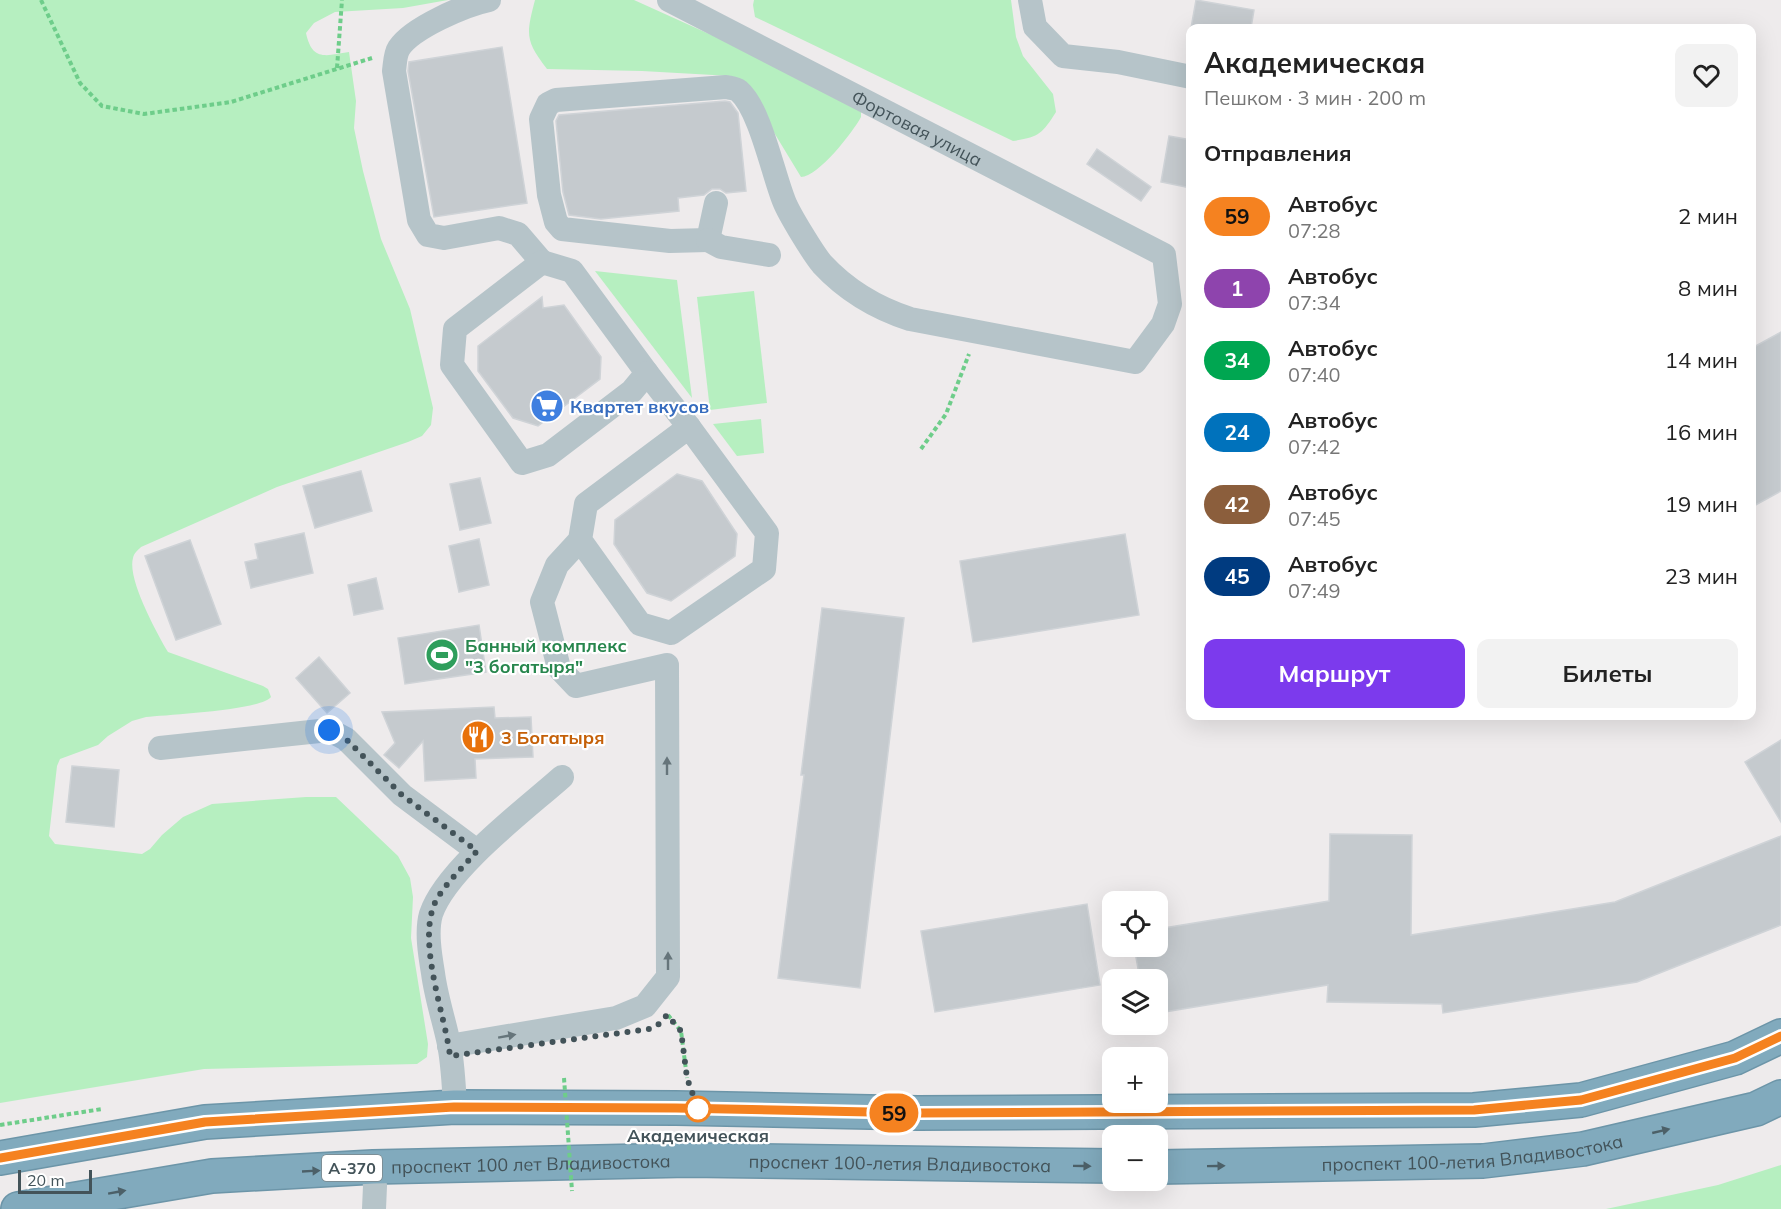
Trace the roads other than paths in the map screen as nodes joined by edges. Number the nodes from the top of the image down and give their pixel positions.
1 (489, 0) edge
2 (669, 0) edge
3 (1030, 0) edge
4 (1186, 75) edge
5 (716, 203) dead end
6 (708, 240) junction
7 (769, 255) dead end
8 (542, 262) junction
9 (647, 373) junction
10 (689, 427) junction
11 (580, 540) junction
12 (160, 748) dead end
13 (562, 777) dead end
14 (477, 851) junction
15 (1781, 1036) edge
16 (449, 1046) junction
17 (1781, 1097) edge
18 (454, 1107) junction
19 (0, 1158) edge
20 (688, 1160) joint
21 (1102, 1166) edge
22 (373, 1167) junction
23 (1168, 1167) edge
24 (18, 1209) edge
25 (374, 1209) edge

1 - 8 street
2 - 6 street, Фортовая улица
3 - 4 street
5 - 6 street
6 - 7 street
8 - 9 street
8 - 9 street
9 - 10 street
10 - 11 street
10 - 11 street
16 -> 11 street
12 - 14 street
13 - 14 street
14 - 16 street
15 - 18 highway
16 - 18 street
23 -> 17 highway, проспект 100-летия Владивостока
18 - 19 highway
20 -> 21 highway, проспект 100-летия Владивостока
20 - 22 highway, проспект 100 лет Владивостока / А-370
24 -> 22 highway, проспект 100 лет Владивостока / А-370
22 - 25 street

